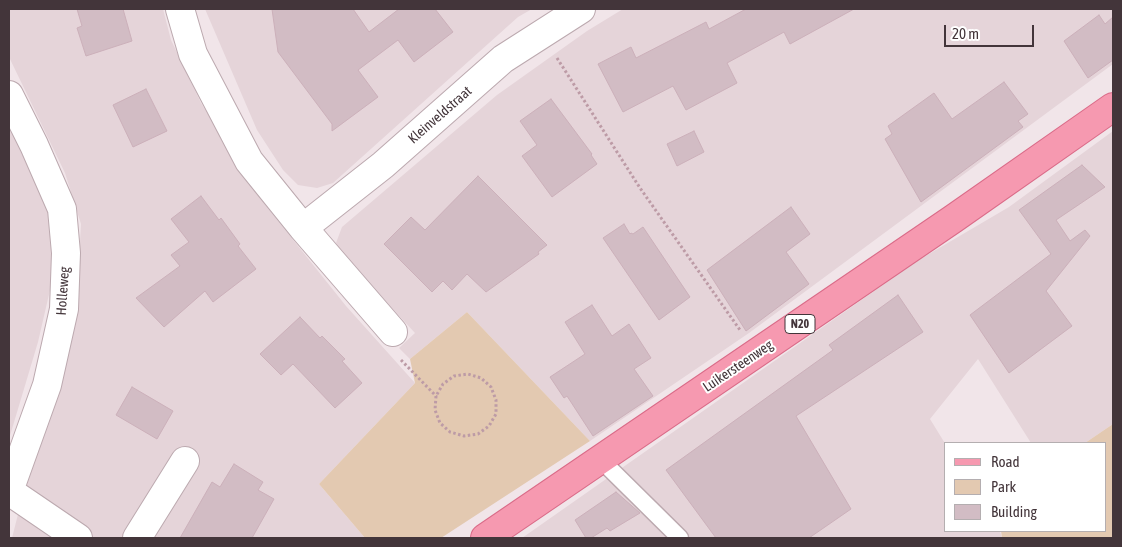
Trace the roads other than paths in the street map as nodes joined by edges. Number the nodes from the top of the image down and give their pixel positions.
1 (180, 9) edge
2 (581, 9) edge
3 (9, 95) edge
4 (1113, 107) edge
5 (303, 228) junction
6 (393, 332) road end
7 (600, 459) junction
8 (185, 461) dead end
9 (9, 491) edge
10 (78, 538) edge
11 (137, 538) edge
12 (485, 538) edge
13 (680, 538) edge

1 - 5 street
2 - 5 street, Kleinveldstraat
3 - 9 street, Holleweg
4 - 7 main road, Luikersteenweg / N20
5 - 6 street
7 - 12 main road, Luikersteenweg / N20
7 - 13 lane
8 - 11 street
9 - 10 street

